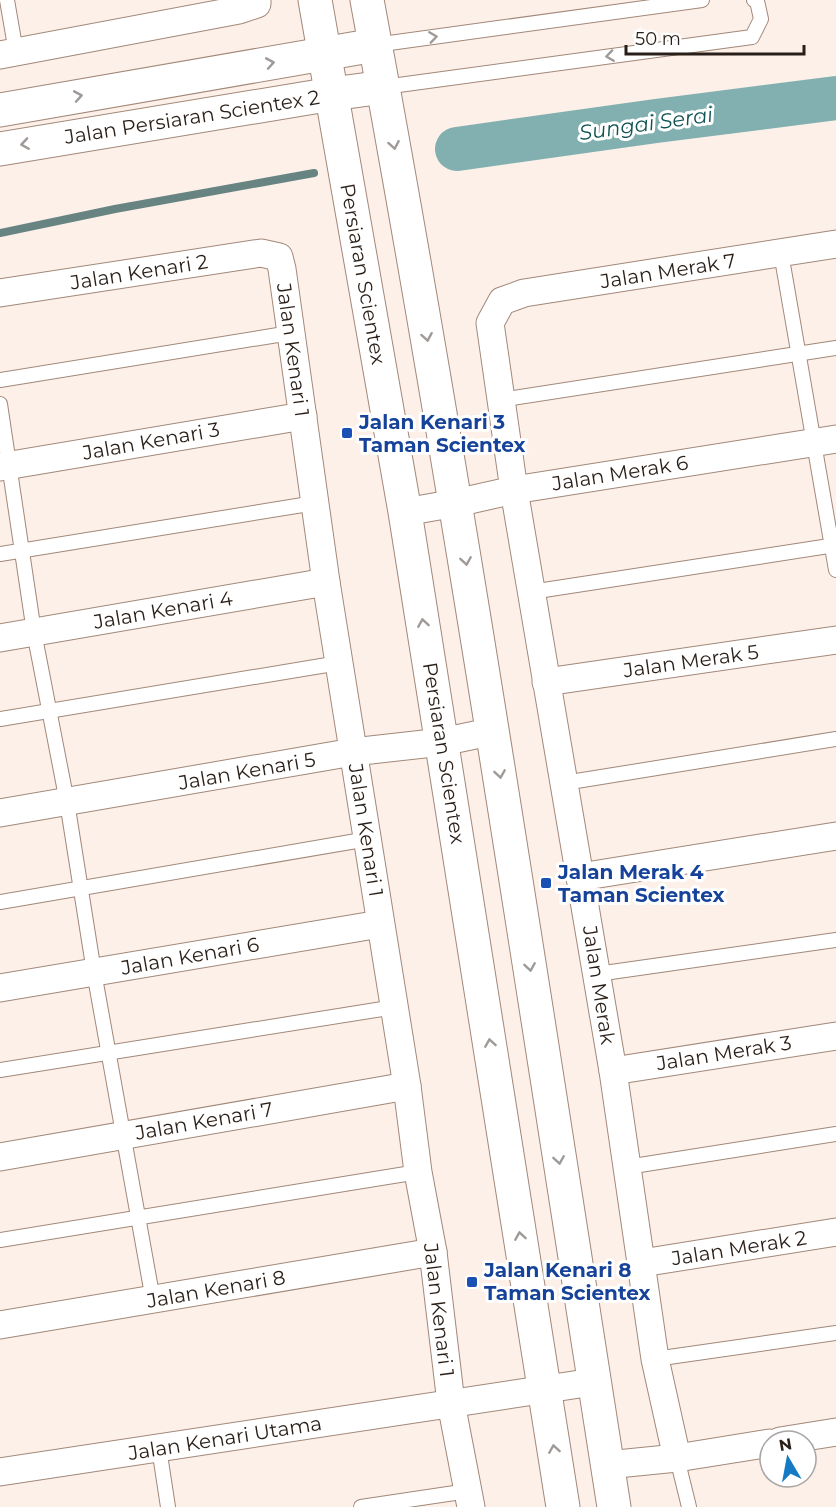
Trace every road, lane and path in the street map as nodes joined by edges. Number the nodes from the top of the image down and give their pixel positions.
1 (7, 0) edge
2 (257, 0) edge
3 (315, 0) edge
4 (367, 0) edge
5 (702, 0) edge
6 (754, 0) edge
7 (375, 45) junction
8 (8, 53) edge
9 (324, 53) junction
10 (384, 87) junction
11 (332, 94) junction
12 (0, 110) edge
13 (0, 149) edge
14 (836, 244) edge
15 (781, 253) junction
16 (279, 257) joint
17 (0, 293) edge
18 (502, 301) joint
19 (290, 333) junction
20 (836, 348) edge
21 (799, 354) junction
22 (0, 380) edge
23 (500, 400) junction
24 (0, 404) edge
25 (303, 416) junction
26 (825, 440) edge
27 (5, 466) edge
28 (514, 490) junction
29 (315, 503) junction
30 (456, 503) junction
31 (405, 512) junction
32 (834, 545) edge
33 (22, 550) junction
34 (0, 554) edge
35 (836, 570) edge
36 (326, 582) junction
37 (531, 592) junction
38 (34, 632) junction
39 (0, 638) edge
40 (836, 640) edge
41 (339, 663) junction
42 (546, 682) junction
43 (50, 711) junction
44 (0, 719) edge
45 (494, 731) junction
46 (836, 739) edge
47 (442, 742) junction
48 (353, 752) junction
49 (564, 783) junction
50 (67, 802) junction
51 (0, 813) edge
52 (836, 836) edge
53 (368, 839) junction
54 (580, 877) junction
55 (80, 888) junction
56 (0, 902) edge
57 (380, 924) junction
58 (836, 940) edge
59 (94, 972) junction
60 (597, 974) junction
61 (0, 988) edge
62 (395, 1007) junction
63 (836, 1036) edge
64 (109, 1053) junction
65 (0, 1070) edge
66 (613, 1071) junction
67 (407, 1086) junction
68 (836, 1134) edge
69 (124, 1135) junction
70 (0, 1156) edge
71 (627, 1167) junction
72 (418, 1172) junction
73 (139, 1217) junction
74 (836, 1233) edge
75 (0, 1240) edge
76 (433, 1252) junction
77 (642, 1263) junction
78 (153, 1300) junction
79 (0, 1325) edge
80 (836, 1333) edge
81 (655, 1359) junction
82 (593, 1382) junction
83 (544, 1389) junction
84 (451, 1403) junction
85 (836, 1432) edge
86 (818, 1435) edge
87 (758, 1445) edge
88 (159, 1448) junction
89 (677, 1458) junction
90 (607, 1465) junction
91 (0, 1472) edge
92 (469, 1499) edge
93 (168, 1507) edge
94 (361, 1507) edge
95 (563, 1507) edge
96 (614, 1507) edge
97 (689, 1507) edge

1 - 8 lane
2 - 8 street
3 - 9 street, Persiaran Scientex
4 - 7 street
7 -> 5 lane
6 -> 10 lane
7 - 9 street, Jalan Persiaran Scientex 2
7 - 10 street
9 - 11 street, Persiaran Scientex
12 -> 9 street, Jalan Persiaran Scientex 2
10 - 11 street, Jalan Persiaran Scientex 2
10 -> 30 street
11 -> 13 street, Jalan Persiaran Scientex 2
11 - 31 street, Persiaran Scientex
14 - 15 street, Jalan Merak 7
15 - 18 street, Jalan Merak 7
15 - 21 lane
16 - 17 street, Jalan Kenari 2
16 - 19 street, Jalan Kenari 1
18 - 23 street, Jalan Merak
19 - 22 lane
19 - 25 street, Jalan Kenari 1
20 - 21 lane
21 - 23 lane
21 - 26 lane
23 - 28 street, Jalan Merak
24 - 27 lane
25 - 27 street, Jalan Kenari 3
25 - 29 street, Jalan Kenari 1
26 - 28 street, Jalan Merak 6
26 - 32 lane
27 - 33 lane
28 - 30 street, Jalan Merak 6
28 - 37 street, Jalan Merak
29 - 33 lane
29 - 36 street, Jalan Kenari 1
30 - 31 street, Jalan Merak 6
30 -> 45 street
47 -> 31 street, Persiaran Scientex
32 - 35 lane
32 - 37 lane
33 - 34 lane
33 - 38 lane
36 - 38 street, Jalan Kenari 4
36 - 41 street, Jalan Kenari 1
37 - 42 street, Jalan Merak
38 - 39 street, Jalan Kenari 4
38 - 43 lane
40 - 42 street, Jalan Merak 5
41 - 43 lane
41 - 48 street, Jalan Kenari 1
42 - 49 street, Jalan Merak
43 - 44 lane
43 - 50 lane
45 - 47 street, Jalan Kenari 5
45 -> 82 street
46 - 49 lane
47 - 48 street, Jalan Kenari 5
83 -> 47 street, Persiaran Scientex
48 - 50 street, Jalan Kenari 5
48 - 53 street, Jalan Kenari 1
49 - 54 street, Jalan Merak
50 - 51 street, Jalan Kenari 5
50 - 55 lane
52 - 54 street
53 - 55 lane
53 - 57 street, Jalan Kenari 1
54 - 60 street, Jalan Merak
55 - 56 lane
55 - 59 lane
57 - 59 street, Jalan Kenari 6
57 - 62 street, Jalan Kenari 1
58 - 60 lane
59 - 61 street, Jalan Kenari 6
59 - 64 lane
60 - 66 street, Jalan Merak
62 - 64 lane
62 - 67 street, Jalan Kenari 1
63 - 66 street, Jalan Merak 3
64 - 65 lane
64 - 69 lane
66 - 71 street, Jalan Merak
67 - 69 street, Jalan Kenari 7
67 - 72 street, Jalan Kenari 1
68 - 71 lane
69 - 70 street, Jalan Kenari 7
69 - 73 lane
71 - 77 street, Jalan Merak
72 - 73 lane
72 - 76 street, Jalan Kenari 1
73 - 75 lane
73 - 78 lane
74 - 77 street, Jalan Merak 2
76 - 78 street, Jalan Kenari 8
76 - 84 street, Jalan Kenari 1
77 - 81 street, Jalan Merak
78 - 79 street, Jalan Kenari 8
80 - 81 lane
81 - 89 street, Jalan Merak
82 - 83 street, Jalan Kenari Utama
82 - 90 street
83 - 84 street, Jalan Kenari Utama
95 -> 83 street, Persiaran Scientex
84 - 88 street, Jalan Kenari Utama
84 - 92 street, Jalan Kenari 1
85 - 86 street
87 - 89 street
88 - 91 street, Jalan Kenari Utama
88 - 93 lane
89 - 90 street
89 - 97 lane
90 - 96 street
92 - 94 lane

